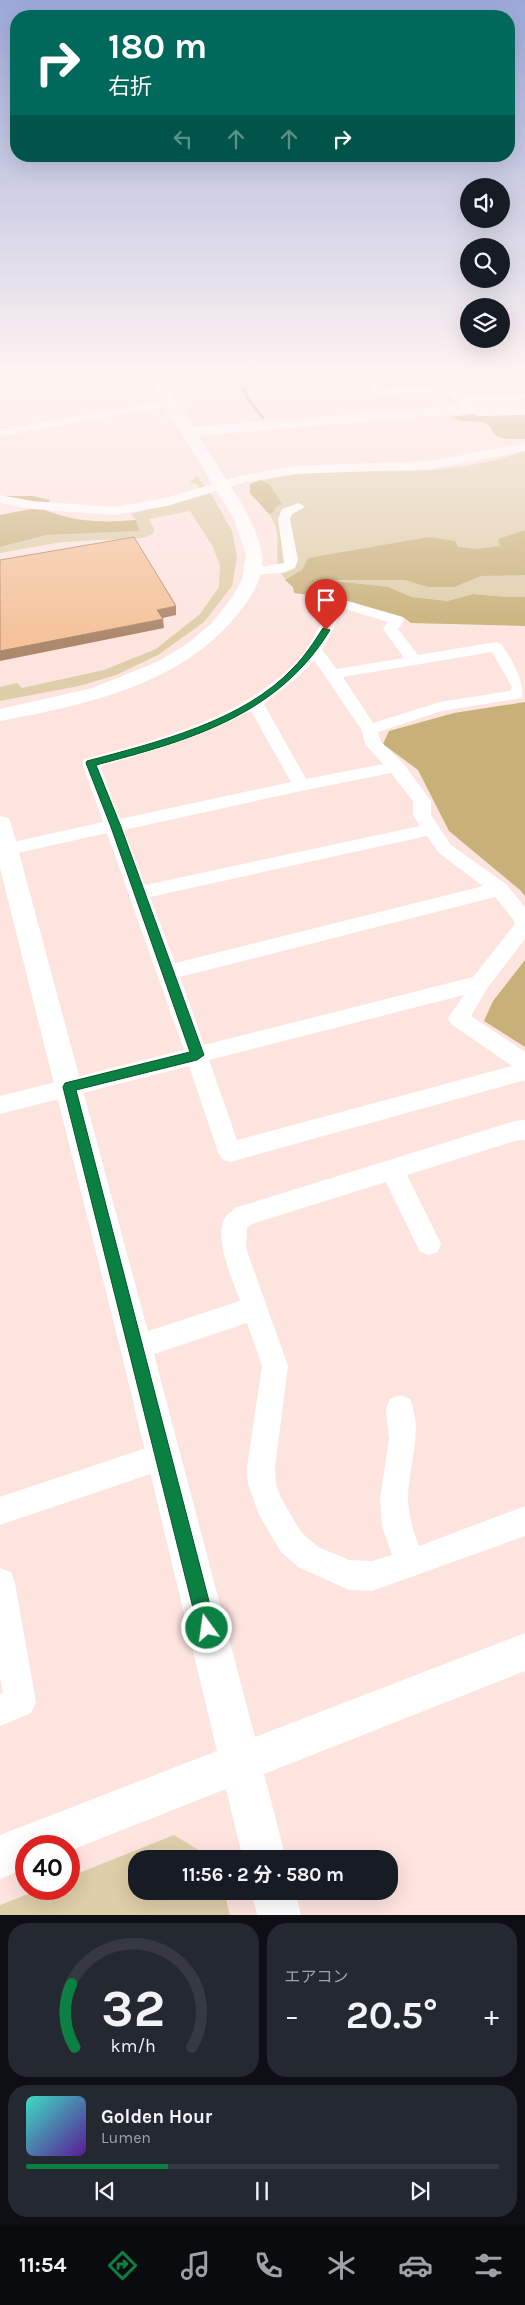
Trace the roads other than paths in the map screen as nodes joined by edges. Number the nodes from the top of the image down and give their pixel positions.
1 (207, 461) edge
2 (450, 461) edge
3 (0, 499) edge
4 (299, 507) dead end
5 (253, 572) junction
6 (314, 650) junction
7 (414, 660) junction
8 (333, 674) junction
9 (255, 703) junction
10 (0, 715) edge
11 (369, 729) junction
12 (397, 767) junction
13 (301, 785) junction
14 (116, 827) junction
15 (432, 829) junction
16 (2, 841) edge
17 (498, 889) junction
18 (139, 893) junction
19 (168, 972) junction
20 (480, 983) junction
21 (197, 1055) junction
22 (525, 1064) edge
23 (525, 1071) edge
24 (69, 1087) junction
25 (0, 1105) edge
26 (525, 1130) edge
27 (392, 1170) junction
28 (429, 1244) dead end
29 (254, 1309) junction
30 (136, 1346) junction
31 (400, 1409) dead end
32 (164, 1456) junction
33 (0, 1511) edge
34 (525, 1521) edge
35 (410, 1564) junction
36 (0, 1583) edge
37 (525, 1652) edge
38 (0, 1710) edge
39 (241, 1763) junction
40 (55, 1835) edge
41 (263, 1850) edge
42 (15, 1851) edge
43 (0, 1857) edge
44 (276, 1900) edge
45 (280, 1915) edge

1 - 5 street
2 - 3 street
4 - 5 street
5 - 10 street
6 - 7 street
6 - 8 street
6 - 9 street
7 - 8 street
7 - 11 street
8 - 11 street
9 - 13 street
9 - 14 street
11 - 12 street
12 - 13 street
12 - 15 street
13 - 14 street
14 - 16 street
14 - 18 street
15 - 17 street
15 - 18 street
16 - 24 street
17 - 19 street
17 - 20 street
18 - 19 street
19 - 21 street
20 - 21 street
20 - 22 street
21 - 23 street
21 - 24 street
24 - 25 street
24 - 30 street
26 - 27 street
27 - 28 street
27 - 29 street
29 - 30 street
29 - 35 street
30 - 32 street
31 - 35 street
32 - 33 street
32 - 39 street
34 - 35 street
36 - 38 street
37 - 39 street
39 - 40 street
39 - 41 street
42 - 43 street
44 - 45 street

